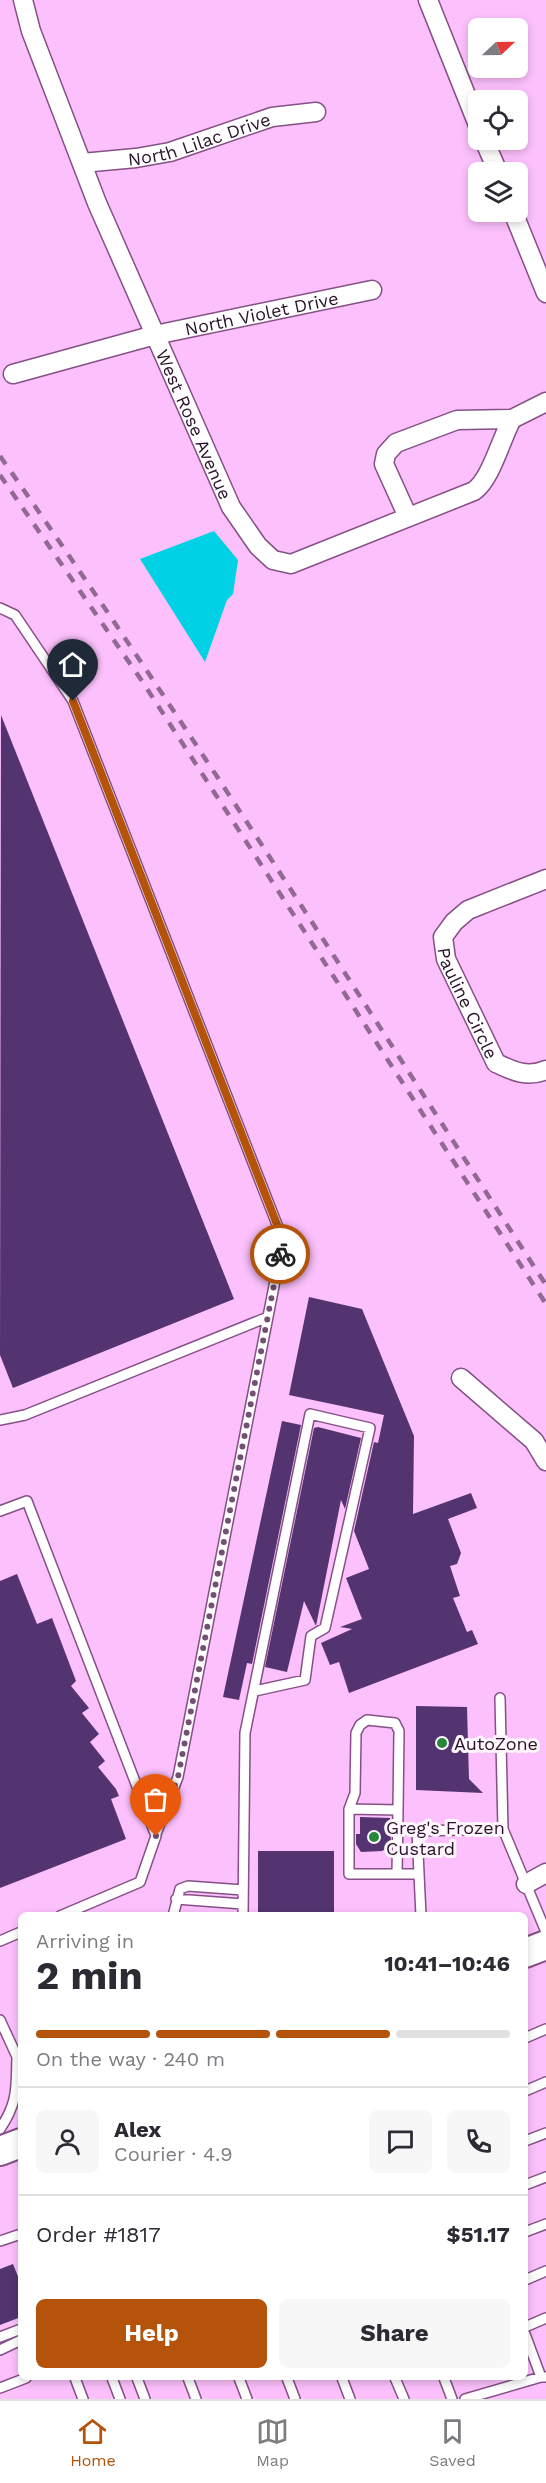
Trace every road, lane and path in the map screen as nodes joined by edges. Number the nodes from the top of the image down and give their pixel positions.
1 (23, 0) edge
2 (428, 0) edge
3 (468, 100) edge
4 (316, 112) dead end
5 (82, 163) junction
6 (517, 222) edge
7 (372, 290) dead end
8 (546, 293) edge
9 (155, 335) junction
10 (13, 374) dead end
11 (546, 402) edge
12 (512, 419) junction
13 (408, 517) junction
14 (0, 608) edge
15 (546, 879) edge
16 (546, 1071) edge
17 (268, 1317) junction
18 (461, 1378) dead end
19 (0, 1420) edge
20 (546, 1461) edge
21 (0, 1511) edge
22 (255, 1691) junction
23 (500, 1698) dead end
24 (349, 1809) junction
25 (398, 1810) junction
26 (503, 1829) junction
27 (156, 1834) junction
28 (546, 1873) edge
29 (397, 1874) junction
30 (419, 1874) junction
31 (526, 1884) junction
32 (243, 1890) junction
33 (176, 1899) junction
34 (243, 1904) junction
35 (69, 1912) edge
36 (174, 1912) edge
37 (243, 1912) edge
38 (422, 1912) edge
39 (546, 1932) edge
40 (18, 1933) edge
41 (0, 1941) edge
42 (546, 1945) edge
43 (528, 1952) edge
44 (0, 2020) edge
45 (546, 2029) edge
46 (528, 2037) edge
47 (18, 2058) edge
48 (18, 2071) edge
49 (546, 2082) edge
50 (528, 2090) edge
51 (0, 2129) edge
52 (546, 2133) edge
53 (528, 2140) edge
54 (10, 2151) edge
55 (0, 2159) edge
56 (546, 2177) edge
57 (528, 2184) edge
58 (546, 2224) edge
59 (528, 2231) edge
60 (18, 2235) edge
61 (0, 2241) edge
62 (546, 2271) edge
63 (528, 2279) edge
64 (546, 2318) edge
65 (528, 2326) edge
66 (18, 2331) edge
67 (0, 2337) edge
68 (528, 2339) edge
69 (18, 2341) edge
70 (0, 2350) edge
71 (542, 2365) edge
72 (544, 2377) edge
73 (528, 2379) edge
74 (21, 2380) edge
75 (76, 2380) edge
76 (113, 2380) edge
77 (138, 2380) edge
78 (189, 2380) edge
79 (240, 2380) edge
80 (288, 2380) edge
81 (343, 2380) edge
82 (396, 2380) edge
83 (445, 2380) edge
84 (520, 2380) edge
85 (504, 2382) edge
86 (0, 2388) edge
87 (83, 2399) edge
88 (120, 2399) edge
89 (145, 2399) edge
90 (196, 2399) edge
91 (247, 2399) edge
92 (295, 2399) edge
93 (350, 2399) edge
94 (404, 2399) edge
95 (452, 2399) edge
96 (465, 2399) edge

1 - 5 street, West Rose Avenue
2 - 3 street
4 - 5 street, North Lilac Drive
5 - 9 street, West Rose Avenue
6 - 8 street
7 - 9 street, North Violet Drive
9 - 10 street, North Violet Drive
9 - 13 street, West Rose Avenue
11 - 12 street
12 - 13 street, West Rose Avenue
12 - 13 street
14 - 17 lane
15 - 16 street, Pauline Circle
17 - 19 lane
17 - 27 lane
18 - 20 street
21 - 27 lane
22 - 22 lane
22 - 32 lane
23 - 26 lane
24 - 25 lane
24 - 25 lane
24 - 29 lane
25 - 29 lane
26 - 30 lane
26 - 31 lane
27 - 35 lane
28 - 31 street
29 - 30 lane
30 - 38 lane
31 - 39 lane
32 - 33 lane
32 - 34 lane
33 - 34 lane
33 - 36 lane
34 - 37 lane
40 - 41 lane
42 - 43 main road
44 - 47 lane
45 - 46 lane
48 - 51 lane
49 - 50 lane
52 - 53 lane
54 - 55 lane
56 - 57 lane
58 - 59 lane
60 - 61 lane
62 - 63 lane
64 - 65 lane
66 - 67 lane
68 - 71 lane
69 - 70 lane
71 - 72 lane
72 - 73 lane
74 - 86 lane
75 - 87 lane
76 - 88 lane
77 - 89 lane
78 - 90 lane
79 - 91 lane
80 - 92 lane
81 - 93 lane
82 - 94 lane
83 - 95 lane
84 - 85 lane
85 - 96 lane

